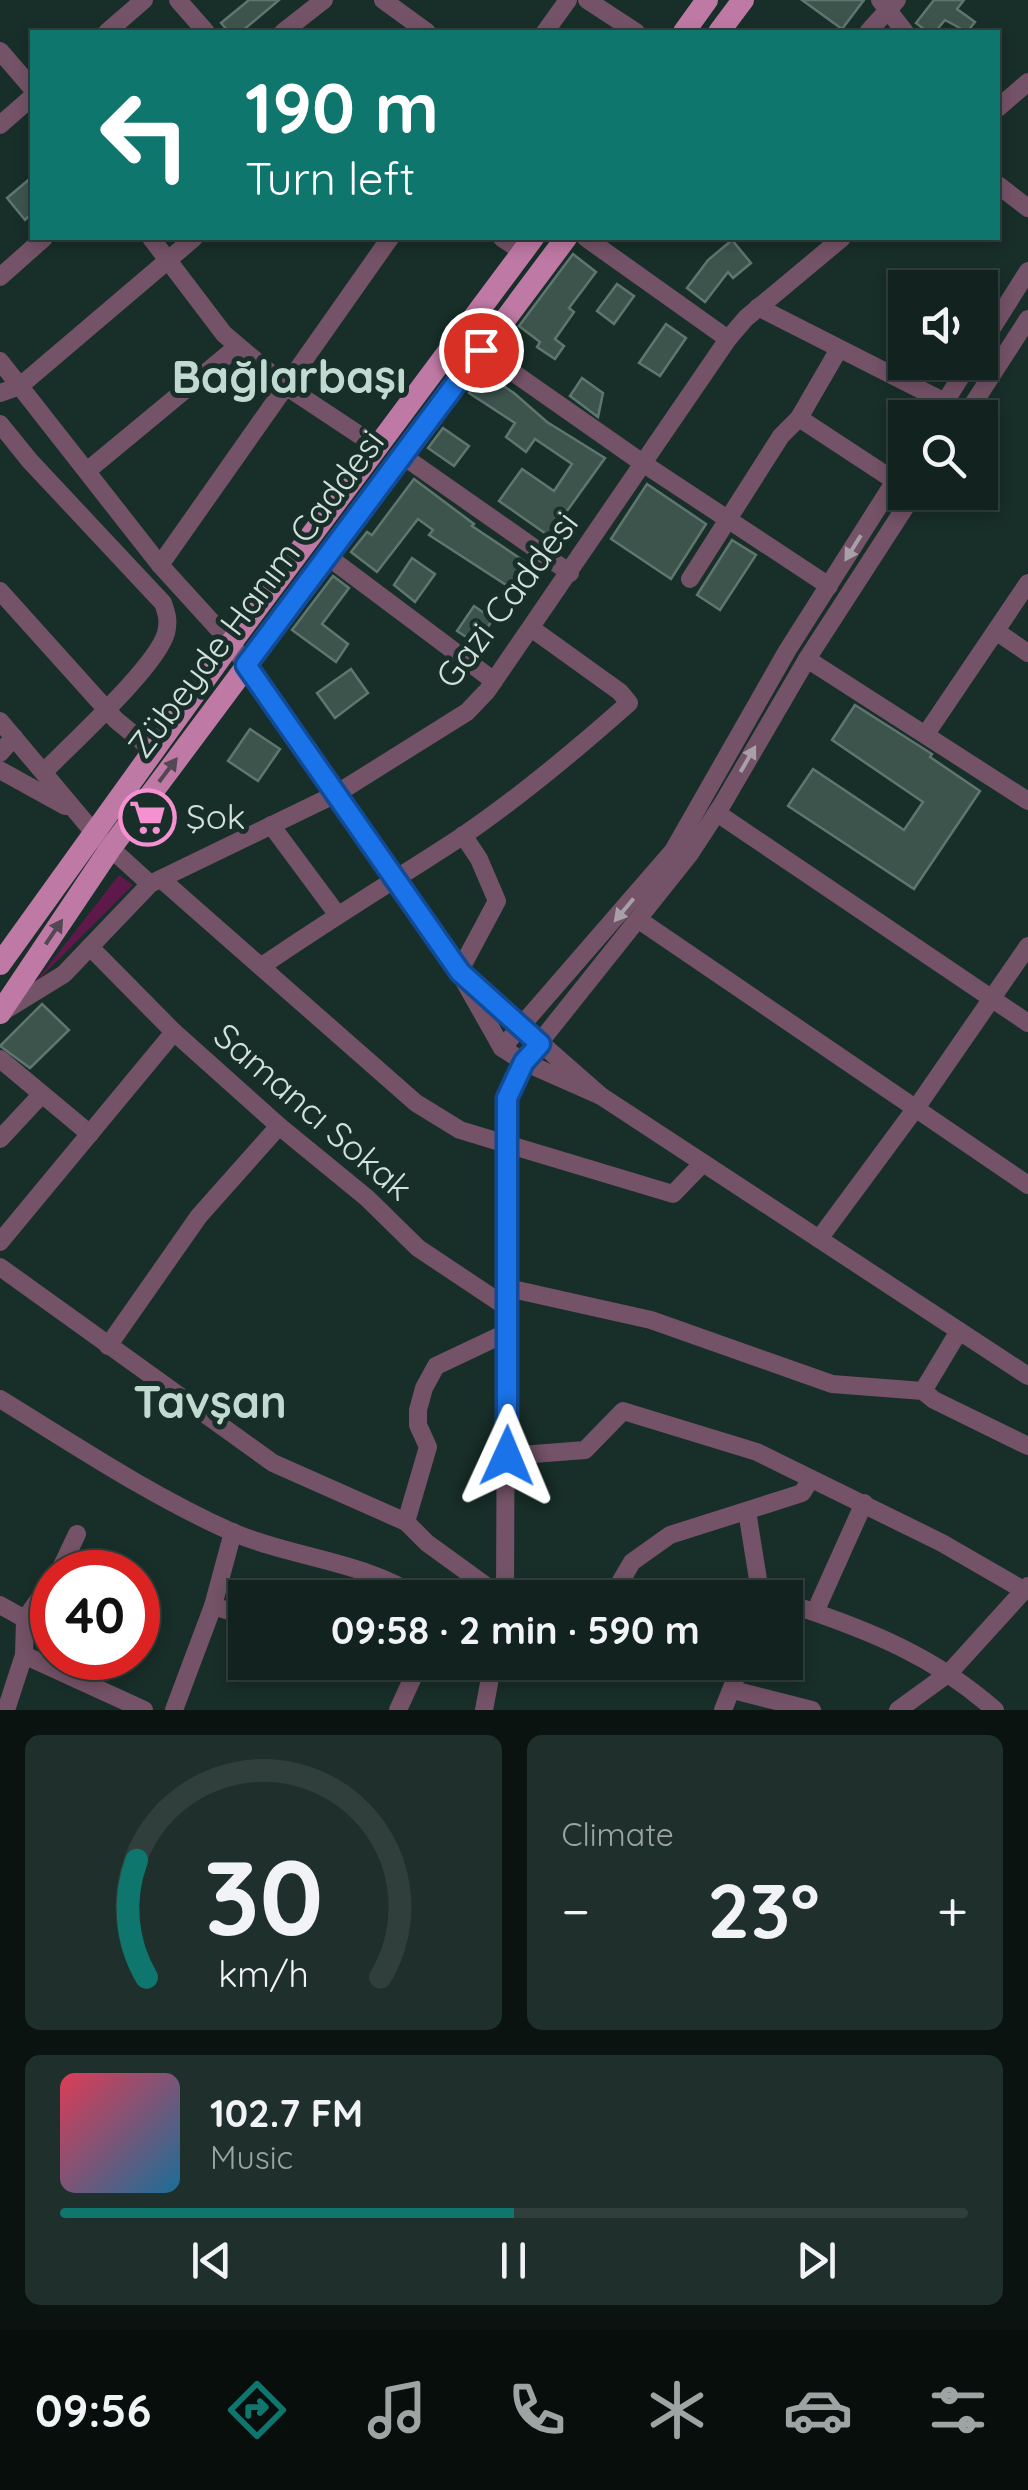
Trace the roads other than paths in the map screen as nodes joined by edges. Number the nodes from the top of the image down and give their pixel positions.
1 (144, 0) edge
2 (178, 0) edge
3 (324, 0) edge
4 (383, 0) edge
5 (568, 0) edge
6 (587, 0) edge
7 (708, 0) edge
8 (744, 0) edge
9 (889, 3) edge
10 (109, 30) edge
11 (204, 30) edge
12 (286, 30) edge
13 (424, 30) edge
14 (546, 30) edge
15 (633, 30) edge
16 (686, 30) edge
17 (721, 30) edge
18 (869, 30) edge
19 (904, 30) edge
20 (0, 52) edge
21 (1028, 82) edge
22 (30, 86) edge
23 (30, 99) edge
24 (1000, 105) edge
25 (0, 126) edge
26 (1000, 187) edge
27 (1028, 208) edge
28 (42, 240) edge
29 (152, 240) edge
30 (192, 240) edge
31 (389, 240) edge
32 (564, 240) edge
33 (589, 240) edge
34 (840, 240) edge
35 (528, 245) edge
36 (168, 260) junction
37 (1028, 271) edge
38 (0, 276) edge
39 (758, 308) junction
40 (998, 318) edge
41 (1028, 319) edge
42 (728, 338) junction
43 (238, 346) junction
44 (839, 348) junction
45 (481, 350) junction
46 (0, 362) edge
47 (20, 386) junction
48 (287, 388) junction
49 (0, 393) edge
50 (924, 400) edge
51 (976, 400) edge
52 (799, 418) junction
53 (0, 424) edge
54 (380, 448) junction
55 (402, 456) junction
56 (644, 464) junction
57 (888, 466) edge
58 (87, 471) junction
59 (888, 492) edge
60 (903, 510) edge
61 (730, 519) junction
62 (328, 556) junction
63 (160, 565) junction
64 (570, 573) junction
65 (690, 579) dead end
66 (1028, 583) edge
67 (828, 586) junction
68 (0, 591) edge
69 (531, 628) junction
70 (997, 632) junction
71 (231, 643) junction
72 (1028, 654) edge
73 (807, 658) junction
74 (246, 665) junction
75 (494, 682) junction
76 (106, 708) junction
77 (0, 721) edge
78 (926, 734) junction
79 (14, 737) junction
80 (155, 752) junction
81 (0, 754) edge
82 (0, 770) edge
83 (44, 772) junction
84 (336, 794) junction
85 (1028, 801) edge
86 (77, 812) junction
87 (716, 813) junction
88 (271, 825) junction
89 (463, 836) junction
90 (102, 841) junction
91 (394, 878) junction
92 (155, 882) junction
93 (337, 914) junction
94 (639, 920) junction
95 (90, 946) junction
96 (1028, 946) edge
97 (0, 964) edge
98 (262, 966) junction
99 (460, 972) junction
100 (992, 1000) junction
101 (0, 1013) edge
102 (1028, 1023) edge
103 (520, 1027) junction
104 (174, 1032) junction
105 (540, 1044) junction
106 (502, 1048) junction
107 (0, 1059) edge
108 (524, 1062) junction
109 (42, 1094) junction
110 (601, 1096) junction
111 (915, 1109) junction
112 (279, 1126) junction
113 (90, 1134) junction
114 (0, 1140) edge
115 (507, 1146) junction
116 (703, 1163) junction
117 (1028, 1185) edge
118 (818, 1238) junction
119 (0, 1242) edge
120 (0, 1268) edge
121 (508, 1288) junction
122 (508, 1308) junction
123 (960, 1331) junction
124 (508, 1332) junction
125 (108, 1346) junction
126 (1028, 1376) edge
127 (923, 1391) junction
128 (0, 1399) edge
129 (1028, 1446) edge
130 (507, 1456) junction
131 (812, 1480) junction
132 (864, 1503) junction
133 (747, 1512) junction
134 (406, 1522) junction
135 (233, 1532) junction
136 (77, 1534) dead end
137 (69, 1550) edge
138 (388, 1580) edge
139 (480, 1580) edge
140 (500, 1580) edge
141 (622, 1580) edge
142 (759, 1580) edge
143 (1026, 1589) edge
144 (0, 1604) edge
145 (213, 1606) junction
146 (803, 1610) edge
147 (30, 1611) edge
148 (228, 1611) edge
149 (815, 1612) junction
150 (25, 1618) junction
151 (24, 1655) junction
152 (949, 1674) junction
153 (412, 1680) edge
154 (490, 1680) edge
155 (736, 1680) edge
156 (733, 1690) junction
157 (6, 1710) edge
158 (144, 1710) edge
159 (174, 1710) edge
160 (398, 1710) edge
161 (484, 1710) edge
162 (723, 1710) edge
163 (812, 1710) edge
164 (898, 1710) edge
165 (996, 1710) edge

1 - 10 street
2 - 11 street
3 - 12 street
4 - 13 street
5 - 14 street
6 - 15 street
7 - 16 main road
8 - 17 main road
9 - 18 street
9 - 19 street
20 - 22 street
21 - 24 street
23 - 25 street
26 - 27 street
28 - 38 street
29 - 36 street
30 - 36 street
31 - 48 street
32 - 45 main road, Zübeyde Hanım Caddesi
33 - 42 street
34 - 39 street, Gazi Caddesi
35 - 54 main road
36 - 43 street
36 - 47 street
37 - 40 street
39 - 42 street, Gazi Caddesi
39 - 44 street
41 - 51 street
42 - 56 street, Gazi Caddesi
43 - 48 street
43 - 58 street
44 - 50 street
44 - 52 street
45 - 55 main road, Zübeyde Hanım Caddesi
45 - 56 street
46 - 47 street
47 - 49 street
47 - 58 street
48 - 54 street
48 - 63 street
52 - 57 street
52 - 61 street
53 - 76 street
54 - 71 main road
55 - 62 main road, Zübeyde Hanım Caddesi
55 - 64 street
56 - 61 street
56 - 64 street, Gazi Caddesi
58 - 63 street
59 -> 67 street
60 - 73 street
61 - 65 street
61 - 67 street
62 - 74 main road, Zübeyde Hanım Caddesi
62 - 75 street
63 - 71 street
64 - 69 street, Gazi Caddesi
66 - 70 street
67 -> 103 street
68 - 76 street
69 - 75 street, Gazi Caddesi
69 - 89 street
70 - 72 street
70 - 78 street
71 - 74 street
71 - 80 main road
73 - 78 street
87 -> 73 street
74 - 84 street
90 -> 74 main road, Zübeyde Hanım Caddesi
75 - 84 street, Gazi Caddesi
76 - 80 street
76 - 83 street
77 - 79 street
78 - 85 street
79 - 81 street
79 - 83 street
80 - 90 main road
82 - 86 street
83 - 86 street
84 - 88 street, Gazi Caddesi
84 - 91 street
86 - 90 street
87 - 94 street
87 - 100 street
88 - 92 street, Gazi Caddesi
88 - 93 street
89 - 91 street
89 - 99 street
90 - 92 street
90 - 97 main road
101 -> 90 main road
91 - 93 street
91 - 99 street
92 - 95 street, Gazi Caddesi
92 - 98 street
93 - 98 street
94 - 105 street
94 - 111 street
95 - 101 street, Gazi Caddesi
95 - 104 street, Samancı Sokak
96 - 100 street
98 - 115 street
99 - 103 street
99 - 106 street
100 - 102 street
100 - 111 street
103 - 105 street
103 - 106 street
104 - 112 street, Samancı Sokak
104 - 113 street
105 - 108 street
105 - 110 street
106 - 108 street
107 - 109 street
108 - 110 street
108 - 115 street
109 - 113 street
109 - 114 street
110 - 116 street
111 - 117 street
111 - 118 street
112 - 122 street, Samancı Sokak
112 - 125 street
113 - 119 street
115 - 116 street
115 - 121 street
116 - 118 street
118 - 123 street
120 - 125 street
121 - 122 street
121 - 127 street
122 - 124 street
123 - 126 street
123 - 127 street
124 - 130 street
124 - 134 street
125 - 134 street
127 - 129 street
128 - 135 street
130 - 131 street
130 - 140 street
131 - 132 street
131 - 133 street
132 - 143 street
132 - 149 street
133 - 141 street
133 - 142 street
134 - 139 street
135 - 138 street
135 - 145 street
136 - 137 street
143 - 152 street
144 - 150 street
145 - 148 street
145 - 159 street
146 - 149 street
147 - 150 street
149 - 152 street
150 - 151 street
151 - 157 street
151 - 158 street
152 - 164 street
152 - 165 street
153 - 160 street
154 - 161 street
155 - 156 street
156 - 162 street
156 - 163 street

